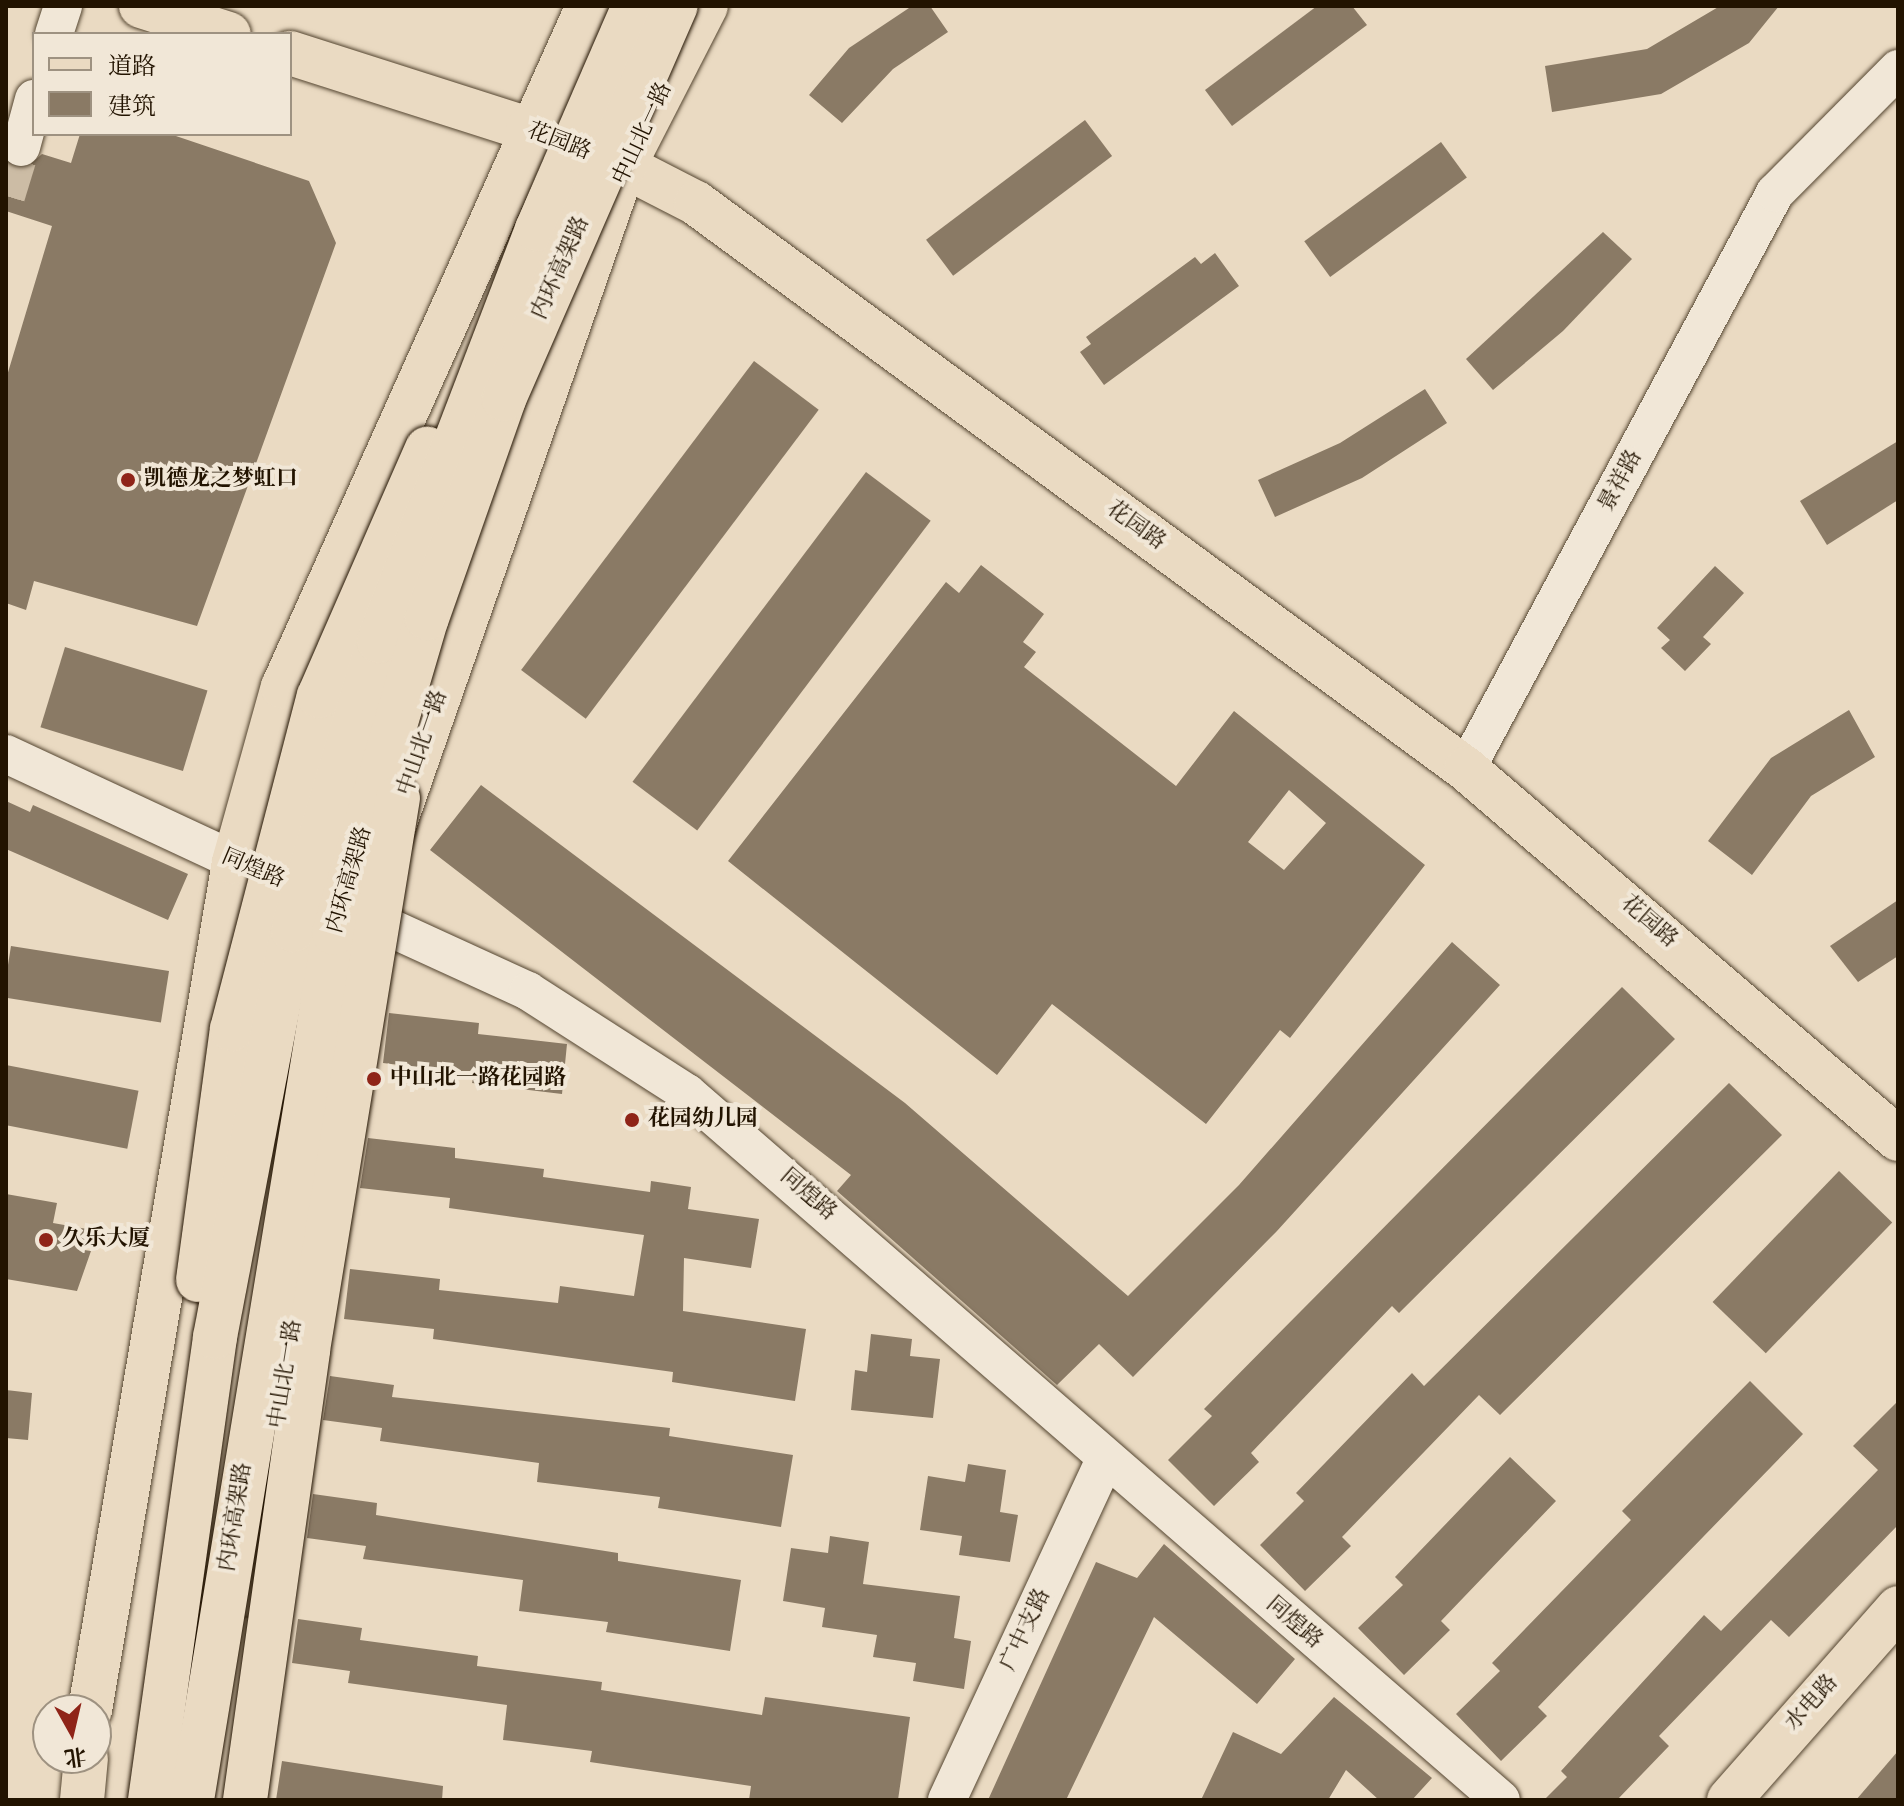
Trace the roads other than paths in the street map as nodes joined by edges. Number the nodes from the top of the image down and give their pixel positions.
1 (63, 6) edge
2 (141, 6) edge
3 (588, 6) edge
4 (634, 6) edge
5 (676, 6) edge
6 (706, 6) edge
7 (55, 32) edge
8 (223, 32) edge
9 (292, 54) edge
10 (1898, 69) edge
11 (32, 106) edge
12 (528, 129) junction
13 (21, 147) tunnel mouth
14 (624, 166) junction
15 (537, 229) junction
16 (427, 618) junction
17 (6, 754) edge
18 (1466, 769) junction
19 (234, 862) junction
20 (363, 915) junction
21 (1898, 1139) edge
22 (1105, 1460) junction
23 (1898, 1608) edge
24 (93, 1694) edge
25 (84, 1774) edge
26 (82, 1800) edge
27 (126, 1800) edge
28 (150, 1800) edge
29 (192, 1800) edge
30 (222, 1800) edge
31 (245, 1800) edge
32 (947, 1800) edge
33 (1501, 1800) edge
34 (1729, 1800) edge

1 - 7 street
2 - 8 main road
3 - 12 main road
4 - 15 main road, 内环高架路, bridge
5 - 16 main road, 内环高架路, bridge
6 - 14 main road, 中山北一路
9 - 12 main road, 花园路
10 - 18 street, 景祥路
11 - 13 street
12 - 14 main road, 花园路
12 - 19 main road
14 - 18 main road, 花园路
14 - 20 main road, 中山北一路
15 - 27 main road, bridge
15 - 28 main road, 内环高架路, bridge
16 - 29 main road, 内环高架路, bridge
16 - 31 main road, bridge
17 - 19 street, 同煌路
18 - 21 main road, 花园路
19 - 20 street, 同煌路
19 - 24 main road
20 - 22 street, 同煌路
20 - 30 main road, 中山北一路
22 - 32 street, 广中支路
22 - 33 street, 同煌路
23 - 34 main road, 水电路
25 - 26 main road

